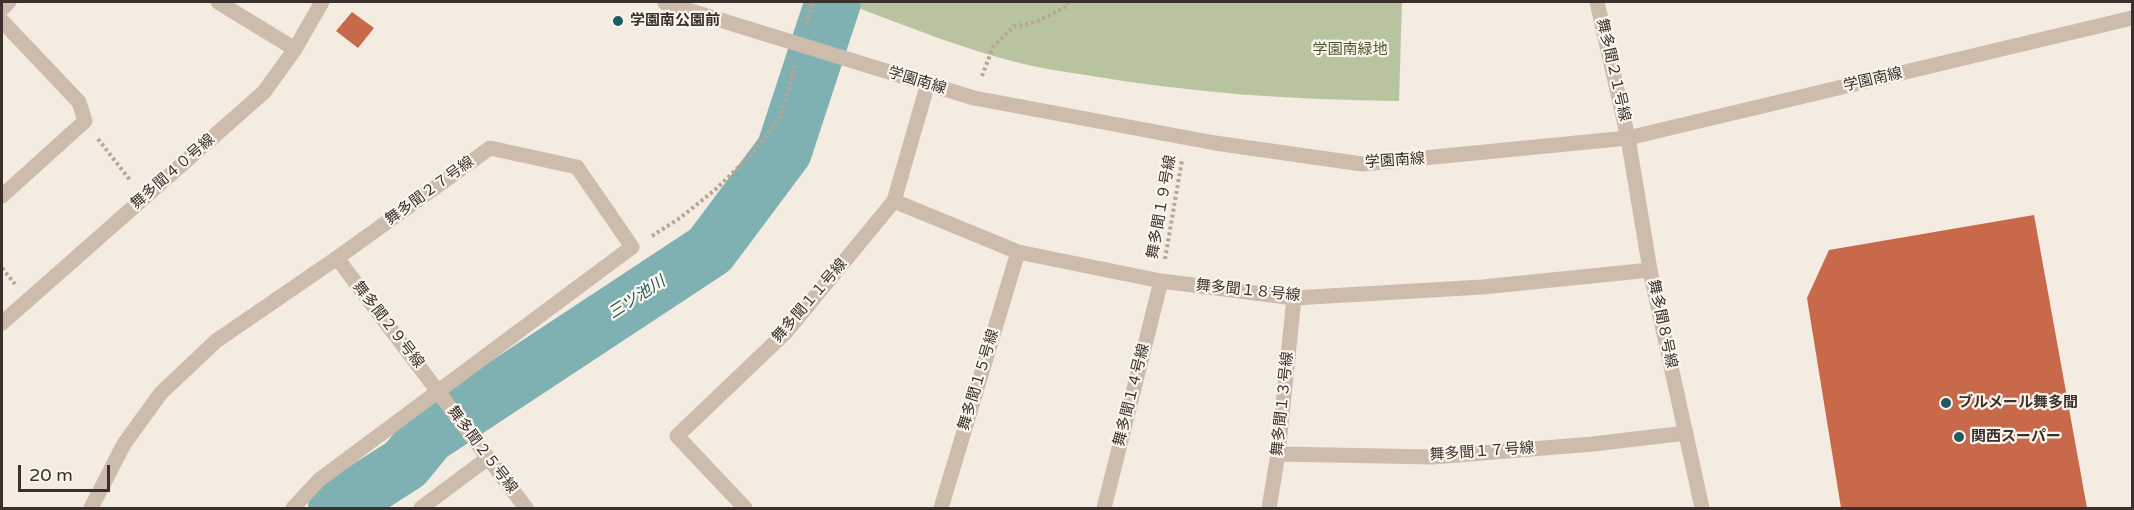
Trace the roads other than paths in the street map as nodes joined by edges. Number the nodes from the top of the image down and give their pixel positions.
1 (9, 2) edge
2 (218, 2) edge
3 (322, 2) edge
4 (664, 2) edge
5 (1597, 2) edge
6 (2, 9) edge
7 (2133, 18) edge
8 (2, 21) edge
9 (295, 50) junction
10 (928, 83) junction
11 (1628, 138) junction
12 (2, 196) edge
13 (894, 201) junction
14 (1018, 252) junction
15 (337, 258) junction
16 (1650, 270) junction
17 (1161, 281) junction
18 (1294, 298) junction
19 (2, 323) edge
20 (439, 392) junction
21 (1686, 433) junction
22 (1278, 454) junction
23 (488, 459) junction
24 (91, 508) edge
25 (293, 508) edge
26 (421, 508) edge
27 (526, 508) edge
28 (745, 508) edge
29 (941, 508) edge
30 (1104, 508) edge
31 (1269, 508) edge
32 (1702, 508) edge

1 - 6 street
2 - 9 street
3 - 9 street, 舞多聞４０号線
4 - 10 street, 学園南線, bridge
5 - 11 street, 舞多聞２１号線
7 - 11 street, 学園南線
8 - 12 street
9 - 19 street, 舞多聞４０号線
10 - 11 street, 学園南線
10 - 13 street, 舞多聞１１号線
11 - 16 street, 舞多聞８号線
13 - 14 street, 舞多聞１８号線
13 - 28 street, 舞多聞１１号線
14 - 17 street, 舞多聞１８号線
14 - 29 street, 舞多聞１５号線
15 - 20 street, 舞多聞２９号線
15 - 20 street, 舞多聞２７号線
15 - 24 street, 舞多聞２７号線
16 - 18 street, 舞多聞１８号線
16 - 21 street, 舞多聞８号線
17 - 18 street, 舞多聞１８号線
17 - 30 street, 舞多聞１４号線
18 - 22 street, 舞多聞１３号線
20 - 23 street, 舞多聞２５号線
20 - 25 street
21 - 22 street, 舞多聞１７号線
21 - 32 street, 舞多聞８号線
22 - 31 street, 舞多聞１３号線
23 - 26 street
23 - 27 street, 舞多聞２５号線

